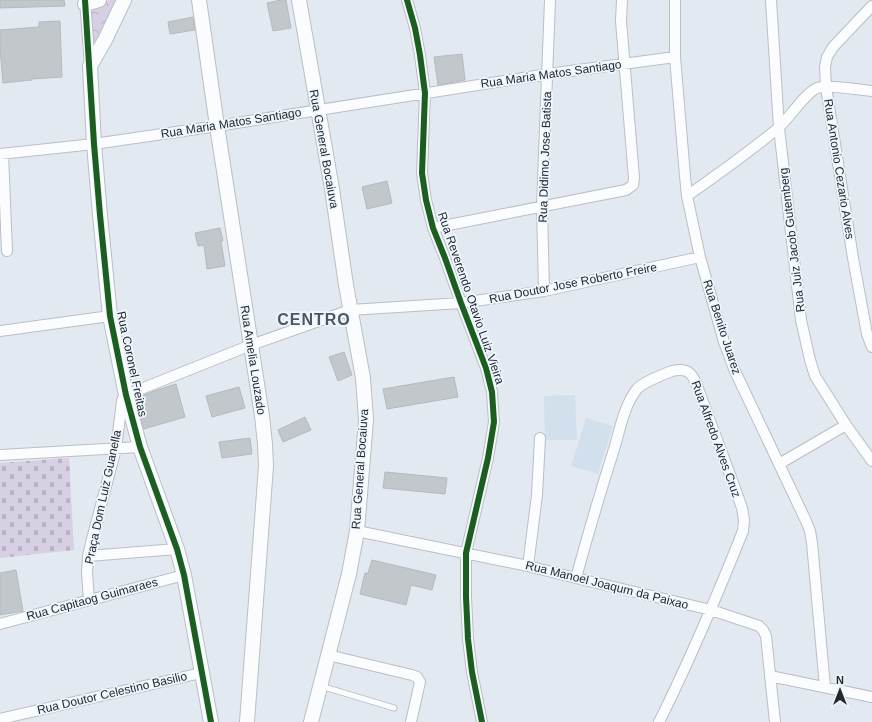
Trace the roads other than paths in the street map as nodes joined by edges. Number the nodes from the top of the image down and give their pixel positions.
1 (124, 0) edge
2 (200, 0) edge
3 (299, 0) edge
4 (407, 0) edge
5 (550, 0) edge
6 (622, 0) edge
7 (675, 0) edge
8 (771, 0) edge
9 (90, 1) edge
10 (872, 6) edge
11 (675, 57) junction
12 (624, 63) junction
13 (90, 66) junction
14 (548, 74) junction
15 (826, 87) junction
16 (872, 91) edge
17 (425, 93) junction
18 (318, 110) junction
19 (217, 126) junction
20 (779, 128) junction
21 (94, 144) junction
22 (2, 154) edge
23 (687, 196) junction
24 (542, 206) junction
25 (433, 228) junction
26 (7, 251) dead end
27 (700, 258) junction
28 (544, 291) junction
29 (461, 303) junction
30 (350, 310) junction
31 (110, 316) junction
32 (0, 332) edge
33 (251, 345) junction
34 (872, 347) edge
35 (126, 395) junction
36 (846, 425) junction
37 (540, 438) dead end
38 (140, 447) junction
39 (116, 449) junction
40 (0, 455) edge
41 (872, 461) edge
42 (779, 464) junction
43 (357, 531) junction
44 (177, 549) junction
45 (466, 553) junction
46 (88, 556) junction
47 (528, 566) junction
48 (184, 575) junction
49 (576, 578) junction
50 (89, 600) junction
51 (711, 610) junction
52 (0, 624) edge
53 (328, 655) junction
54 (202, 673) junction
55 (770, 676) junction
56 (320, 686) junction
57 (825, 687) junction
58 (872, 697) edge
59 (394, 708) dead end
60 (0, 719) edge
61 (210, 722) edge
62 (247, 722) edge
63 (311, 722) edge
64 (411, 722) edge
65 (482, 722) edge
66 (658, 722) edge
67 (775, 722) edge

1 - 13 main road
2 - 19 main road, Rua Amelia Louzado
3 - 18 main road, Rua General Bocaiuva
4 - 17 street, Rua Reverendo Otavio Luiz Vieira
5 - 14 street, Rua Didimo Jose Batista
6 - 12 street
7 - 11 street, Rua Benito Juarez
8 - 20 street, Rua Juiz Jacob Gutemberg
9 - 13 street, Rua Coronel Freitas
10 - 15 street, Rua Antonio Cezario Alves
11 - 12 street, Rua Maria Matos Santiago
11 - 23 street, Rua Benito Juarez
12 - 14 street, Rua Maria Matos Santiago
12 - 24 street
13 - 21 main road, Rua Coronel Freitas
14 - 17 street, Rua Maria Matos Santiago
14 - 24 street, Rua Didimo Jose Batista
15 - 16 street
15 - 20 street
15 - 34 street, Rua Antonio Cezario Alves
17 - 18 street, Rua Maria Matos Santiago
17 - 25 street, Rua Reverendo Otavio Luiz Vieira
18 - 19 street, Rua Maria Matos Santiago
18 - 30 main road, Rua General Bocaiuva
19 - 21 street, Rua Maria Matos Santiago
19 - 33 main road, Rua Amelia Louzado
20 - 23 street
20 - 36 street, Rua Juiz Jacob Gutemberg
21 - 22 street, Rua Maria Matos Santiago
21 - 31 main road, Rua Coronel Freitas
22 - 26 street
23 - 27 street, Rua Benito Juarez
24 - 25 street
24 - 28 street, Rua Didimo Jose Batista
25 - 29 street, Rua Reverendo Otavio Luiz Vieira
27 - 28 street, Rua Doutor Jose Roberto Freire
27 - 42 street, Rua Benito Juarez
28 - 29 street, Rua Doutor Jose Roberto Freire
29 - 30 street, Rua Doutor Jose Roberto Freire
29 - 45 street, Rua Reverendo Otavio Luiz Vieira
30 - 33 street, Rua Doutor Jose Roberto Freire
30 - 43 main road, Rua General Bocaiuva
31 - 32 street
31 - 35 main road, Rua Coronel Freitas
33 - 35 street, Rua Doutor Jose Roberto Freire
33 - 62 main road, Rua Amelia Louzado
35 - 38 main road, Rua Coronel Freitas
35 - 39 street, Praça Dom Luiz Guanella
36 - 41 street, Rua Juiz Jacob Gutemberg
36 - 42 street
37 - 47 street
38 - 39 street
38 - 44 main road, Rua Coronel Freitas
39 - 40 street
39 - 46 street, Praça Dom Luiz Guanella
42 - 57 street, Rua Benito Juarez
43 - 45 street, Rua Manoel Joaqum da Paixao
43 - 53 main road, Rua General Bocaiuva
44 - 46 street
44 - 48 main road, Rua Coronel Freitas
45 - 47 street, Rua Manoel Joaqum da Paixao
45 - 65 street, Rua Reverendo Otavio Luiz Vieira
46 - 50 street, Praça Dom Luiz Guanella
47 - 49 street, Rua Manoel Joaqum da Paixao
48 - 50 street, Rua Capitaog Guimaraes
48 - 54 main road, Rua Coronel Freitas
49 - 51 street, Rua Manoel Joaqum da Paixao
49 - 51 street, Rua Alfredo Alves Cruz
50 - 52 street, Rua Capitaog Guimaraes
51 - 55 street, Rua Manoel Joaqum da Paixao
51 - 66 street, Rua Alfredo Alves Cruz
53 - 56 main road, Rua General Bocaiuva
53 - 64 street
54 - 60 street, Rua Doutor Celestino Basilio
54 - 61 main road, Rua Coronel Freitas
55 - 57 street
55 - 67 street, Rua Manoel Joaqum da Paixao
56 - 59 lane
56 - 63 main road, Rua General Bocaiuva
57 - 58 street

